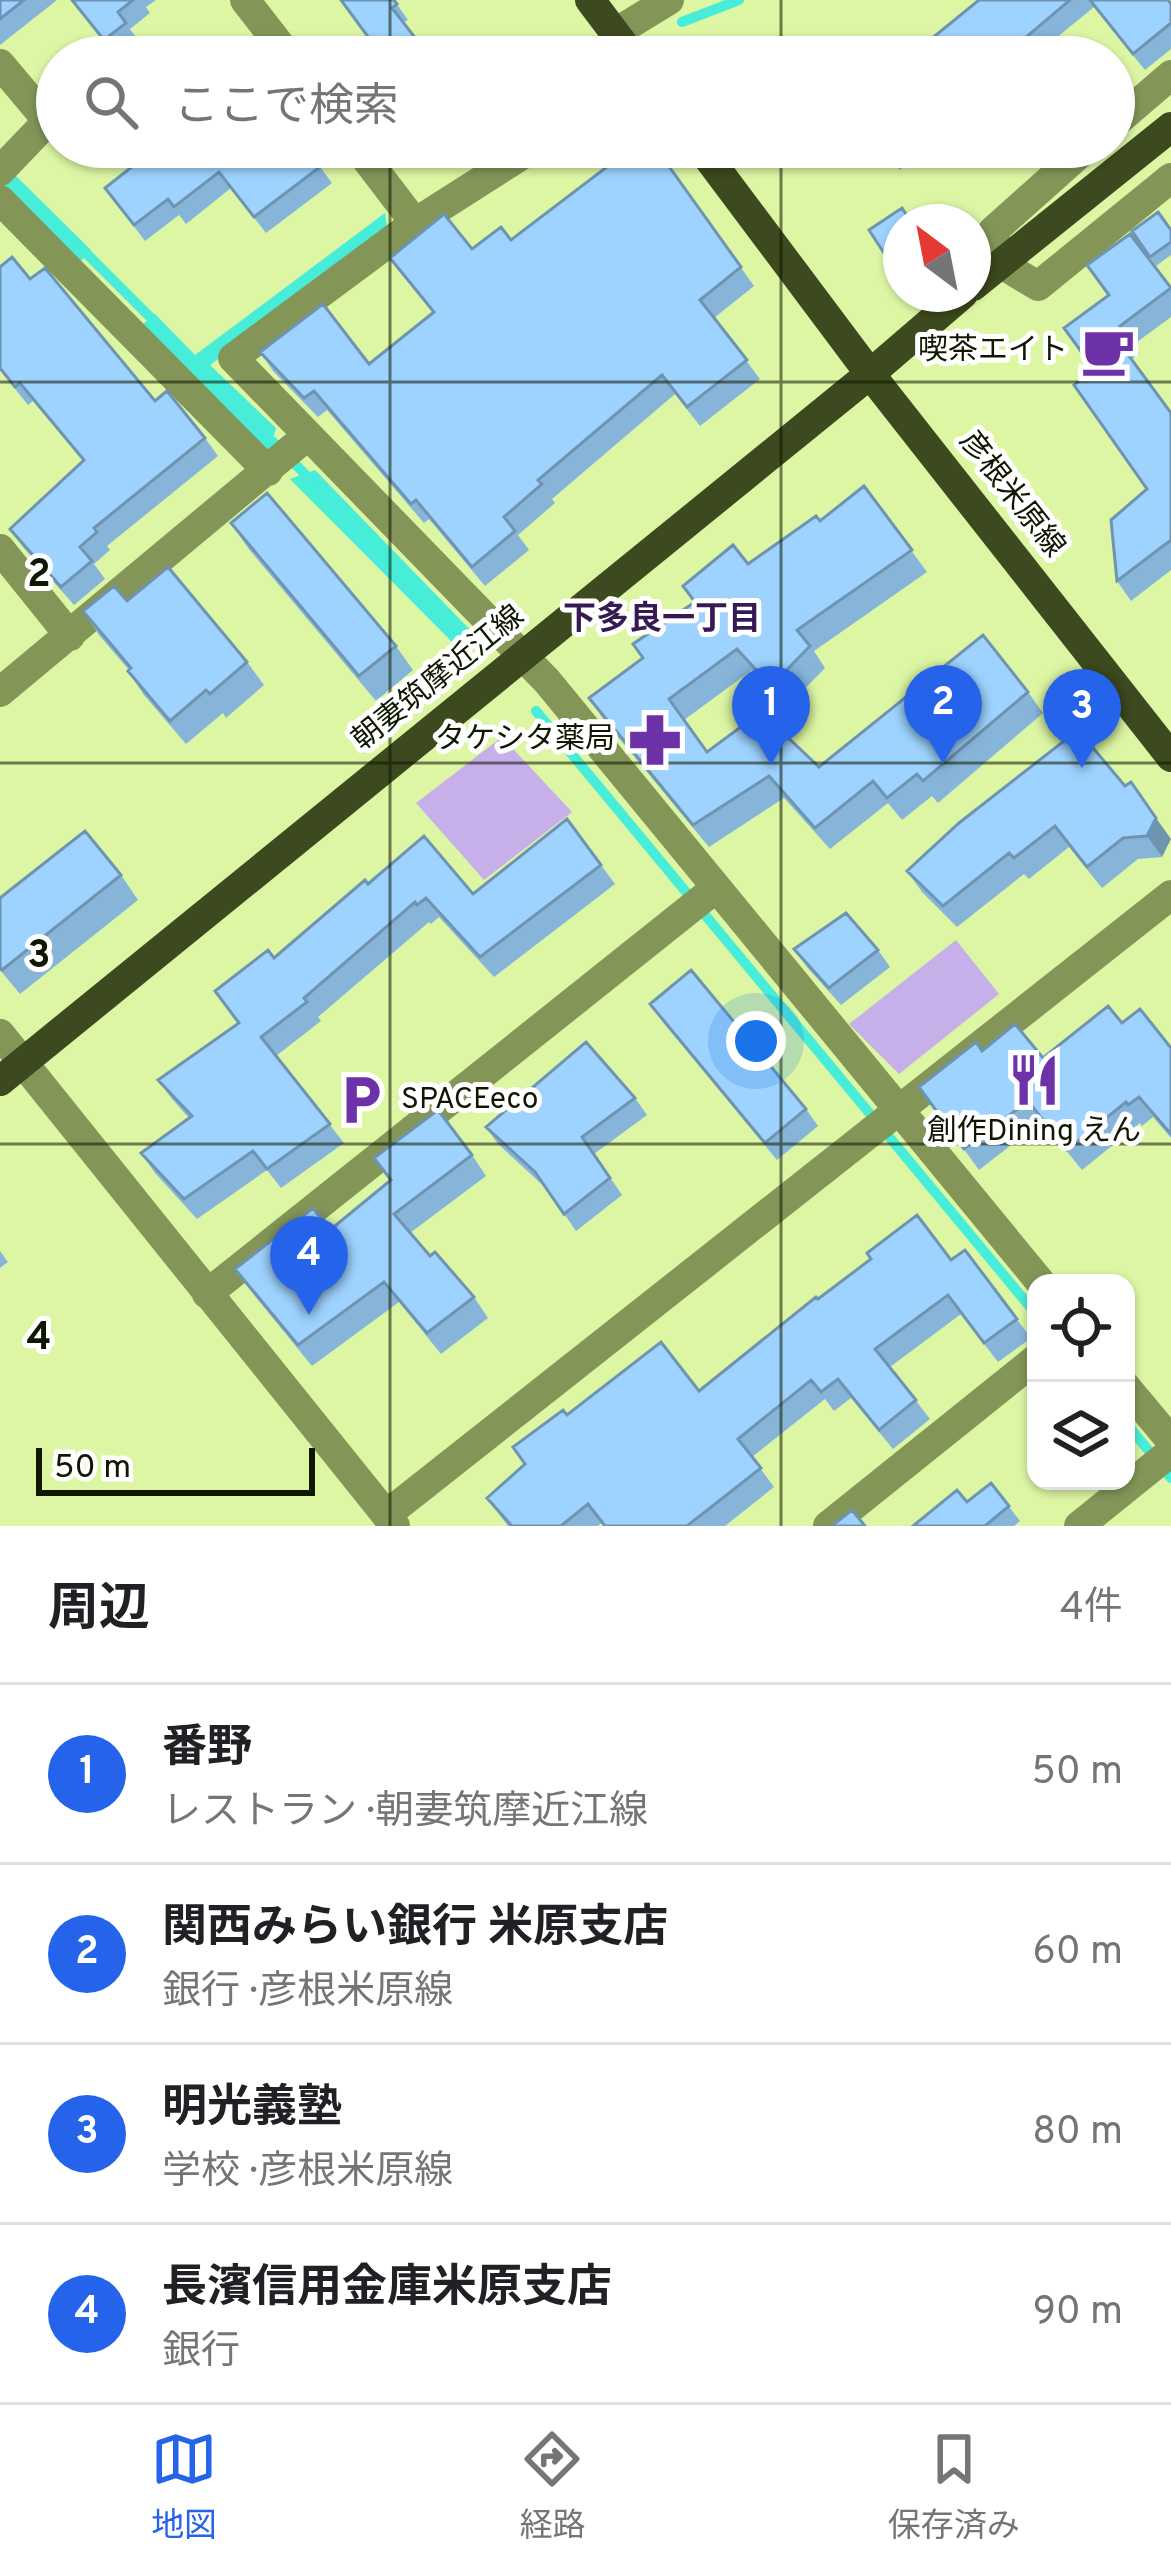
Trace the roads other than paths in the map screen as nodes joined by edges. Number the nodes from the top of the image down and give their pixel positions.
1 (245, 0) edge
2 (590, 0) edge
3 (669, 0) edge
4 (273, 36) edge
5 (617, 36) edge
6 (633, 36) edge
7 (0, 64) edge
8 (1171, 75) edge
9 (1135, 106) edge
10 (36, 108) edge
11 (1171, 127) edge
12 (36, 135) edge
13 (1135, 156) edge
14 (5, 167) edge
15 (373, 168) edge
16 (502, 168) edge
17 (716, 168) edge
18 (1064, 168) edge
19 (1119, 168) edge
20 (1171, 178) edge
21 (0, 200) edge
22 (415, 224) junction
23 (1000, 263) junction
24 (991, 271) edge
25 (942, 312) edge
26 (870, 374) junction
27 (286, 454) junction
28 (0, 549) edge
29 (70, 636) junction
30 (524, 656) junction
31 (0, 692) edge
32 (1171, 757) edge
33 (1171, 895) edge
34 (702, 899) junction
35 (0, 1034) edge
36 (11, 1072) edge
37 (886, 1122) junction
38 (1032, 1274) edge
39 (207, 1294) junction
40 (1027, 1367) edge
41 (1135, 1404) edge
42 (1163, 1456) edge
43 (391, 1520) edge
44 (827, 1526) edge
45 (1079, 1526) edge

1 - 4 street
2 - 5 main road
3 - 6 street
7 - 10 street
8 - 9 street
11 - 13 main road
12 - 14 street
15 - 22 street
16 - 22 street
17 - 26 main road
18 - 23 street
19 - 23 main road
20 - 23 street
21 - 27 street
22 - 27 street
23 - 24 main road
25 - 26 main road
26 - 30 main road, 朝妻筑摩近江線
26 - 32 main road, 彦根米原線
27 - 29 street
27 - 30 street
28 - 29 street
29 - 31 street
30 - 34 street
30 - 36 main road, 朝妻筑摩近江線
33 - 37 street
34 - 37 street
34 - 39 street
35 - 36 street
36 - 39 street
37 - 38 street
37 - 43 street
39 - 43 street
40 - 44 street
41 - 42 street
42 - 45 street

